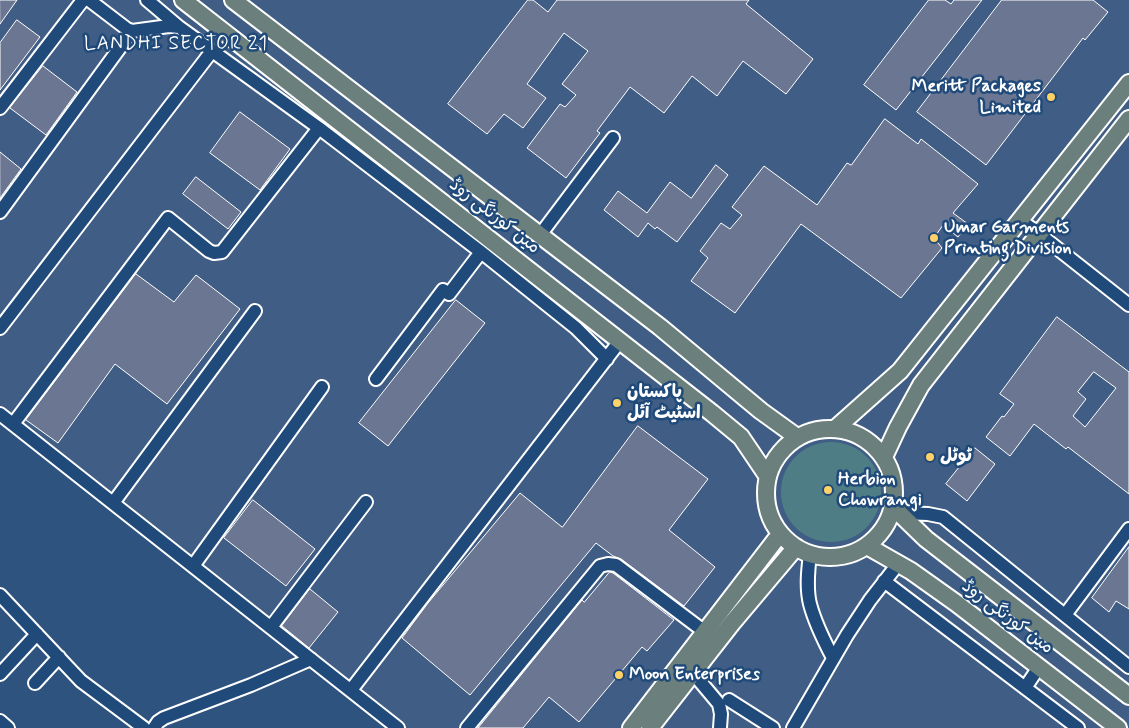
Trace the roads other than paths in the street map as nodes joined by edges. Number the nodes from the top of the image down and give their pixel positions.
1 (83, 0) edge
2 (89, 0) edge
3 (147, 0) edge
4 (183, 0) edge
5 (233, 0) edge
6 (179, 27) junction
7 (132, 31) junction
8 (212, 51) junction
9 (1129, 82) edge
10 (0, 108) edge
11 (1129, 119) edge
12 (319, 128) junction
13 (613, 138) dead end
14 (0, 212) edge
15 (1020, 220) junction
16 (1039, 234) junction
17 (540, 235) junction
18 (481, 252) junction
19 (1129, 305) edge
20 (255, 311) dead end
21 (0, 328) edge
22 (620, 341) junction
23 (607, 359) junction
24 (376, 379) dead end
25 (322, 387) dead end
26 (0, 414) edge
27 (13, 424) junction
28 (836, 428) junction
29 (797, 437) junction
30 (884, 456) junction
31 (768, 477) junction
32 (366, 502) dead end
33 (112, 503) junction
34 (896, 510) junction
35 (1129, 529) edge
36 (780, 534) junction
37 (867, 546) junction
38 (803, 550) junction
39 (898, 564) junction
40 (193, 566) junction
41 (884, 581) junction
42 (0, 595) edge
43 (1065, 615) junction
44 (271, 627) junction
45 (705, 632) junction
46 (37, 634) junction
47 (59, 657) junction
48 (311, 658) junction
49 (833, 658) junction
50 (1129, 667) edge
51 (1039, 668) junction
52 (0, 674) edge
53 (693, 674) junction
54 (35, 683) dead end
55 (1025, 688) junction
56 (351, 690) junction
57 (1129, 696) edge
58 (729, 700) dead end
59 (0, 721) edge
60 (8, 728) edge
61 (144, 728) edge
62 (154, 728) edge
63 (398, 728) edge
64 (467, 728) edge
65 (631, 728) edge
66 (650, 728) edge
67 (720, 728) edge
68 (773, 728) edge
69 (793, 728) edge
70 (1078, 728) edge
71 (1118, 728) edge

1 - 10 street
2 - 7 street
3 - 6 street
4 - 22 main road, مین کورنگی روڈ
5 - 17 main road, مین کورنگی روڈ
6 - 7 street
6 - 8 street
7 - 14 street
8 - 12 street
8 - 21 street
9 - 15 main road
11 - 16 main road
12 - 18 street
12 - 27 street
13 - 17 street
15 - 16 street
15 - 28 main road
16 - 19 street
16 - 30 main road
17 - 29 main road, مین کورنگی روڈ
18 - 23 street
18 - 24 street
20 - 33 street
22 - 23 street
22 - 31 main road, مین کورنگی روڈ
23 - 56 street
25 - 40 street
26 - 27 street
27 - 33 street
28 - 29 main road
28 - 30 main road
29 - 31 main road
30 - 34 main road
31 - 36 main road
32 - 44 street
33 - 40 street
34 - 37 main road
34 - 43 street
34 - 57 main road, مین کورنگی روڈ
35 - 43 street
36 - 38 main road
36 - 45 main road
37 - 38 main road
37 - 39 main road, مین کورنگی روڈ
38 - 49 street
38 - 53 main road
39 - 41 street
39 - 51 main road, مین کورنگی روڈ
40 - 44 street
41 - 49 street
41 - 55 street
42 - 46 street
43 - 50 street
44 - 48 street
45 - 64 street
45 - 65 main road
46 - 47 street
46 - 52 street
47 - 54 street
47 - 61 street
48 - 56 street
48 - 62 street
49 - 69 street
51 - 55 street
51 - 71 main road, مین کورنگی روڈ
53 - 66 main road
53 - 67 street
55 - 70 street
56 - 63 street
58 - 68 street
59 - 60 street

